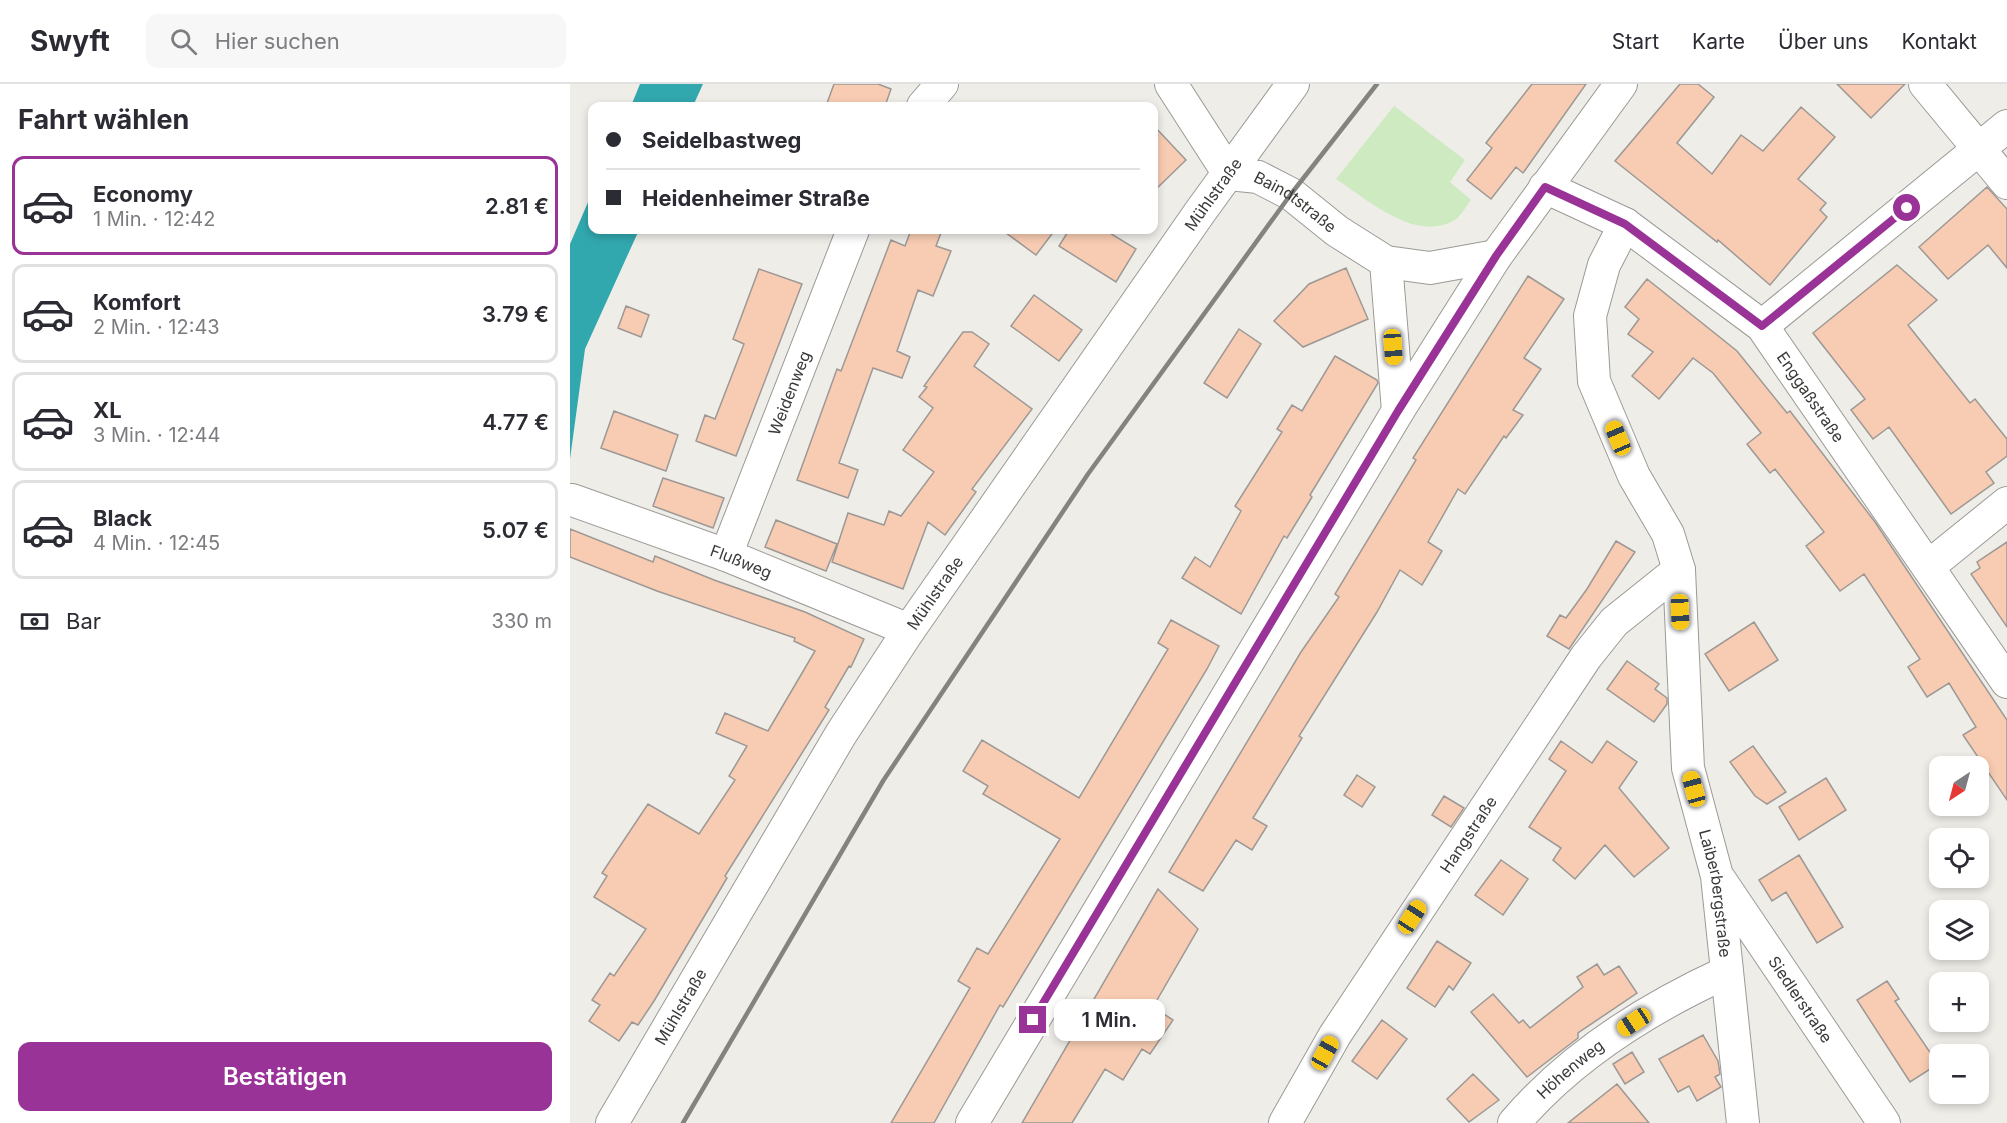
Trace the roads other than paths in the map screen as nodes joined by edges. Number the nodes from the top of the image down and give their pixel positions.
1 (942, 84) edge
2 (1171, 84) edge
3 (1293, 84) edge
4 (1621, 84) edge
5 (1925, 84) edge
6 (926, 102) edge
7 (2007, 126) edge
8 (1980, 149) junction
9 (1229, 174) junction
10 (2007, 183) edge
11 (1545, 187) junction
12 (1625, 224) junction
13 (851, 234) edge
14 (1496, 256) junction
15 (1386, 262) junction
16 (1762, 326) junction
17 (1398, 411) junction
18 (572, 500) dead end
19 (2007, 502) edge
20 (726, 555) junction
21 (1929, 566) junction
22 (1679, 570) junction
23 (909, 630) junction
24 (2007, 682) edge
25 (1717, 876) junction
26 (1727, 972) junction
27 (612, 1123) edge
28 (972, 1123) edge
29 (1285, 1123) edge
30 (1514, 1123) edge
31 (1743, 1123) edge
32 (1884, 1123) edge

1 - 6 street
2 - 9 street, Baindtstraße
3 - 9 street, Mühlstraße
4 - 11 street
5 - 8 street
7 - 8 street
8 - 10 street
8 - 16 street
9 - 15 street, Baindtstraße
9 - 23 street, Mühlstraße
11 - 12 street, Enggaßstraße
11 - 14 street
12 - 16 street, Enggaßstraße
12 - 22 street, Laiberbergstraße
13 - 20 street, Weidenweg
14 - 15 street, Baindtstraße
14 - 17 street
15 - 17 street
16 - 21 street, Enggaßstraße
17 - 28 street
18 - 20 street, Flußweg
19 - 21 street
20 - 23 street, Flußweg
21 - 24 street, Enggaßstraße
22 - 25 street, Laiberbergstraße
22 - 29 street, Hangstraße
23 - 27 street, Mühlstraße
25 - 26 street, Laiberbergstraße
25 - 32 street, Siedlerstraße
26 - 30 street, Höhenweg
26 - 31 street, Laiberbergstraße

